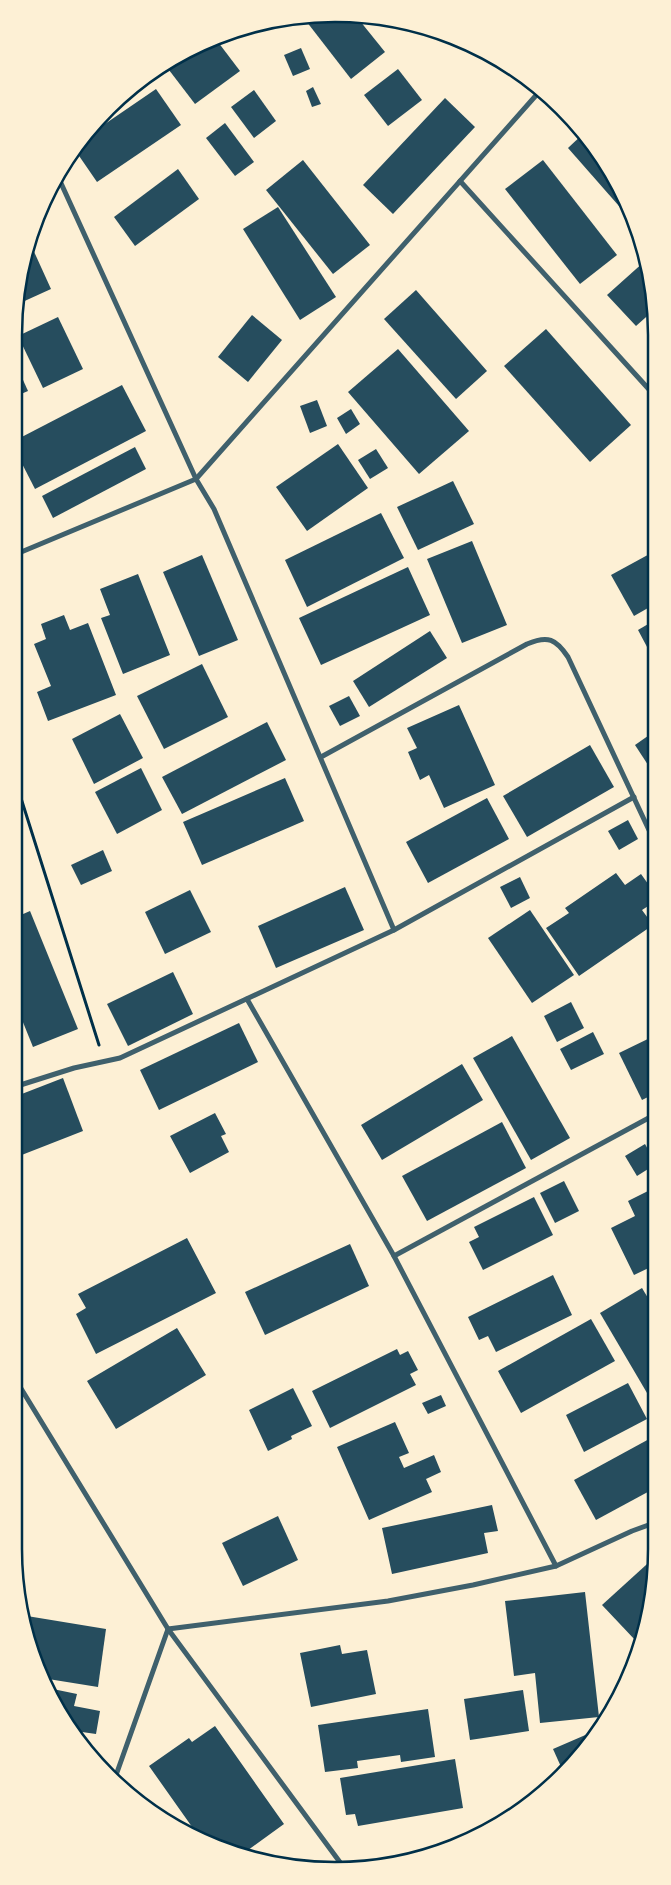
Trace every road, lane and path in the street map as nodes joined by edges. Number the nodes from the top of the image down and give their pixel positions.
1 (536, 95) edge
2 (460, 181) junction
3 (61, 184) edge
4 (648, 388) edge
5 (196, 480) junction
6 (22, 552) edge
7 (321, 757) junction
8 (634, 797) junction
9 (22, 801) edge
10 (648, 828) edge
11 (394, 930) junction
12 (246, 999) junction
13 (104, 1060) junction
14 (22, 1085) edge
15 (648, 1118) edge
16 (394, 1256) junction
17 (22, 1390) edge
18 (648, 1525) edge
19 (556, 1566) junction
20 (168, 1629) junction
21 (117, 1773) edge
22 (340, 1862) edge

1 - 2 street
2 - 4 street
2 - 5 street
3 - 5 street
5 - 6 street
5 - 7 street
7 - 8 street
7 - 11 street
8 - 10 street
8 - 11 street
9 - 13 path
11 - 12 street
12 - 13 street
12 - 16 street
13 - 14 street
15 - 16 street
16 - 19 street
17 - 20 street
18 - 19 street
19 - 20 street
20 - 21 street
20 - 22 street

